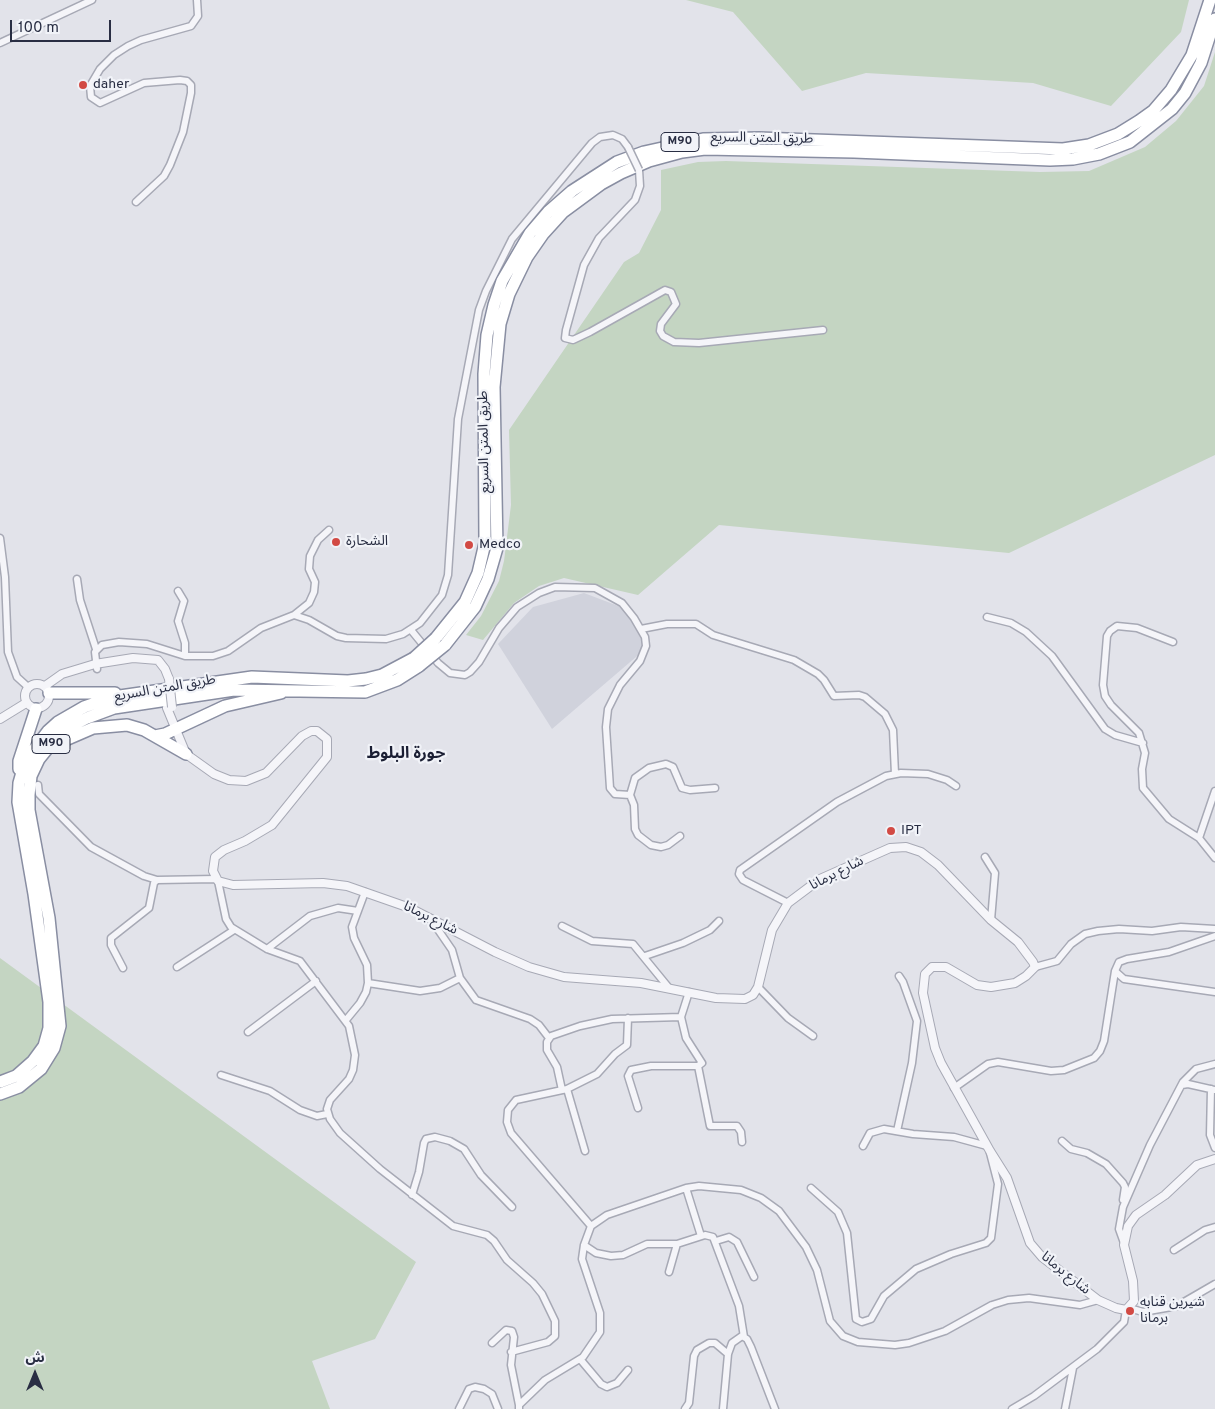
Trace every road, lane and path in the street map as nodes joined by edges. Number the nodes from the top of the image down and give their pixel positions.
1 (92, 0) edge
2 (197, 0) edge
3 (1210, 0) edge
4 (1215, 20) edge
5 (0, 43) edge
6 (136, 202) dead end
7 (823, 330) dead end
8 (329, 530) dead end
9 (0, 538) edge
10 (77, 579) dead end
11 (178, 591) dead end
12 (294, 615) junction
13 (987, 617) dead end
14 (641, 629) junction
15 (411, 630) junction
16 (440, 642) junction
17 (1173, 642) dead end
18 (96, 649) junction
19 (185, 656) junction
20 (417, 662) junction
21 (93, 667) junction
22 (28, 687) junction
23 (47, 690) junction
24 (292, 690) junction
25 (129, 694) junction
26 (31, 706) junction
27 (0, 719) edge
28 (175, 729) junction
29 (155, 736) junction
30 (1143, 743) junction
31 (45, 750) junction
32 (186, 754) junction
33 (895, 774) junction
34 (19, 784) junction
35 (38, 785) dead end
36 (956, 786) dead end
37 (715, 788) dead end
38 (1215, 791) edge
39 (630, 795) junction
40 (680, 836) dead end
41 (1199, 838) junction
42 (985, 857) dead end
43 (1215, 858) edge
44 (157, 880) junction
45 (217, 880) junction
46 (365, 892) junction
47 (788, 903) junction
48 (358, 911) junction
49 (429, 917) junction
50 (719, 920) dead end
51 (991, 920) junction
52 (562, 926) dead end
53 (1215, 929) edge
54 (234, 930) junction
55 (1215, 936) edge
56 (267, 948) junction
57 (645, 956) junction
58 (177, 967) dead end
59 (123, 968) dead end
60 (1034, 968) junction
61 (1115, 971) junction
62 (899, 976) dead end
63 (460, 978) junction
64 (316, 981) junction
65 (368, 983) junction
66 (758, 987) junction
67 (669, 988) junction
68 (689, 992) junction
69 (1215, 992) edge
70 (926, 1005) junction
71 (916, 1015) junction
72 (681, 1017) junction
73 (628, 1018) junction
74 (346, 1020) junction
75 (248, 1032) dead end
76 (813, 1036) dead end
77 (549, 1038) junction
78 (1215, 1064) edge
79 (698, 1066) junction
80 (221, 1075) dead end
81 (0, 1082) edge
82 (1182, 1085) junction
83 (954, 1088) junction
84 (565, 1089) junction
85 (1213, 1090) edge
86 (0, 1094) edge
87 (638, 1108) dead end
88 (327, 1114) junction
89 (897, 1130) junction
90 (1062, 1141) dead end
91 (742, 1142) dead end
92 (863, 1146) dead end
93 (1215, 1148) edge
94 (988, 1149) junction
95 (585, 1151) dead end
96 (1215, 1158) edge
97 (686, 1188) junction
98 (811, 1188) dead end
99 (412, 1195) junction
100 (512, 1207) dead end
101 (591, 1226) junction
102 (1215, 1227) edge
103 (1119, 1229) junction
104 (701, 1236) junction
105 (716, 1241) junction
106 (584, 1244) junction
107 (678, 1244) junction
108 (1124, 1245) junction
109 (1174, 1250) dead end
110 (669, 1272) dead end
111 (754, 1278) dead end
112 (1215, 1284) edge
113 (1098, 1300) junction
114 (1127, 1309) junction
115 (744, 1337) junction
116 (492, 1343) dead end
117 (511, 1352) junction
118 (728, 1354) junction
119 (580, 1359) junction
120 (1073, 1368) junction
121 (628, 1370) dead end
122 (519, 1407) edge
123 (459, 1409) edge
124 (498, 1409) edge
125 (685, 1409) edge
126 (723, 1409) edge
127 (775, 1409) edge
128 (1012, 1409) edge
129 (1066, 1409) edge

1 - 5 street
2 - 6 street
3 - 16 highway, طريق المتن السريع / M90
4 - 16 highway, طريق المتن السريع / M90
7 - 15 street, bridge
8 - 12 street
9 - 22 street
10 - 18 street
11 - 19 street
12 - 15 street
12 - 19 street
13 - 30 street
14 - 15 street
14 - 33 street
14 - 39 street
16 - 20 highway, طريق المتن السريع / M90, bridge
17 - 30 street
18 - 19 street
18 - 21 street
20 - 24 highway, طريق المتن السريع / M90
20 - 25 highway, طريق المتن السريع / M90
21 - 23 street
21 - 28 street, bridge
22 - 23 street
22 - 26 street
23 - 25 highway
23 - 26 street
24 - 28 highway
24 - 31 highway, طريق المتن السريع / M90
25 - 34 highway, طريق المتن السريع / M90
26 - 27 street
26 - 34 highway
28 - 29 highway
28 - 32 street
29 - 31 highway
29 - 32 highway
30 - 41 street
31 - 86 highway, طريق المتن السريع / M90
32 - 45 street
33 - 36 street
33 - 47 street
34 - 81 highway, طريق المتن السريع / M90
35 - 44 street
37 - 39 street
38 - 41 street
39 - 40 street
41 - 43 street
42 - 51 street
44 - 45 street
44 - 59 street
45 - 46 street, شارع برمانا
45 - 54 street
46 - 48 street
46 - 49 street, شارع برمانا
47 - 51 street, شارع برمانا
47 - 66 street, شارع برمانا
48 - 56 street
48 - 65 street
49 - 63 street
49 - 67 street, شارع برمانا
50 - 57 street
51 - 60 street, شارع برمانا
52 - 57 street
53 - 60 street
54 - 56 street
54 - 58 street
55 - 61 street
56 - 64 street
57 - 67 street
60 - 70 street, شارع برمانا
61 - 69 street
61 - 83 street
62 - 71 street
63 - 65 street
63 - 77 street
64 - 74 street
64 - 75 street
65 - 74 street
66 - 68 street, شارع برمانا
66 - 76 street
67 - 68 street, شارع برمانا
68 - 72 street
70 - 71 street
70 - 83 street, شارع برمانا
71 - 89 street
72 - 73 street
72 - 79 street
73 - 77 street
73 - 84 street
74 - 88 street
77 - 84 street
78 - 82 street
79 - 87 street
79 - 91 street
80 - 88 street
82 - 85 street
82 - 103 street
83 - 94 street, شارع برمانا
84 - 95 street
84 - 101 street
85 - 93 street
88 - 99 street
89 - 92 street
89 - 94 street
90 - 103 street
94 - 98 street
94 - 113 street, شارع برمانا
96 - 108 street
97 - 101 street
97 - 104 street
97 - 113 street
99 - 100 street
99 - 117 street
101 - 106 street
102 - 109 street
103 - 108 street
104 - 105 street
104 - 107 street
105 - 111 street
105 - 115 street
106 - 107 street
106 - 119 street
107 - 110 street
108 - 114 street
112 - 114 street
113 - 114 street, شارع برمانا
114 - 120 street
115 - 118 street
115 - 127 street
116 - 117 street
117 - 122 street
118 - 125 street
118 - 126 street
119 - 121 street
119 - 122 street
120 - 128 street
120 - 129 street
123 - 124 street

